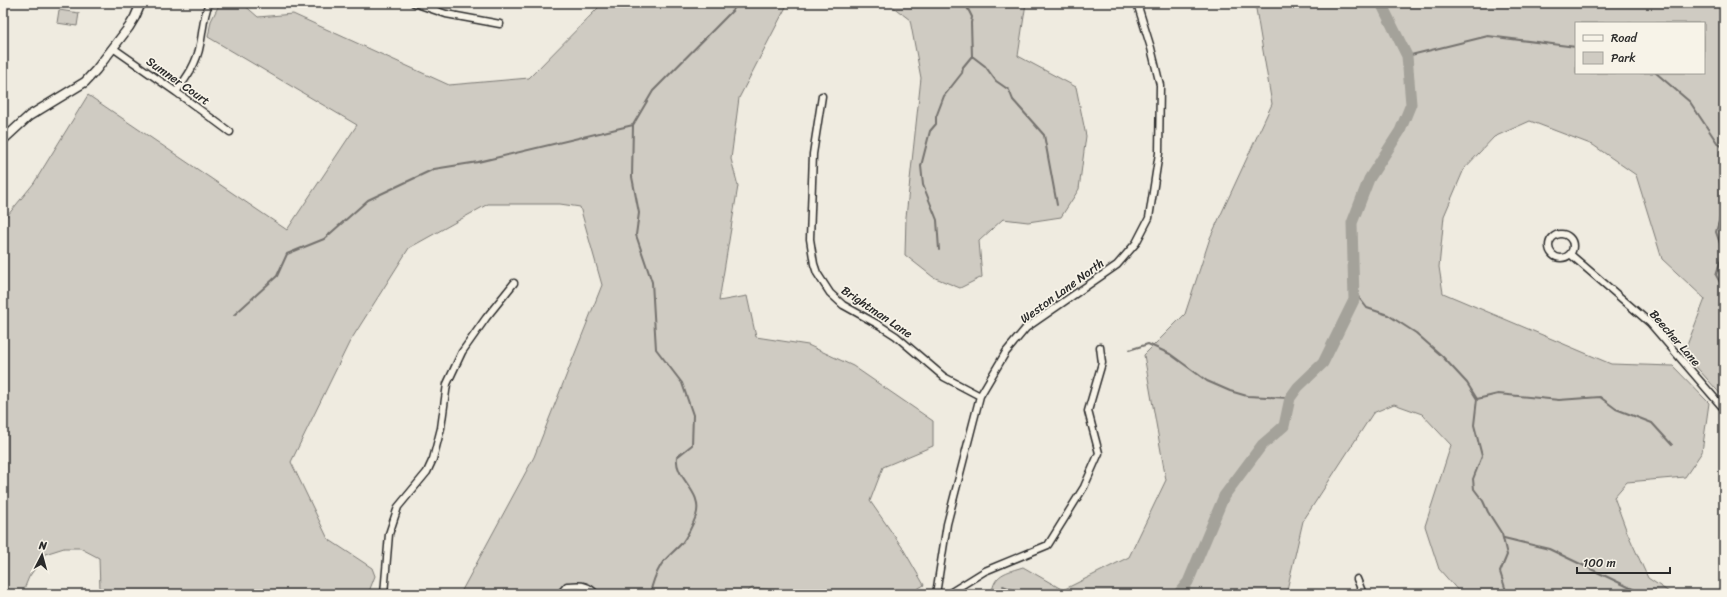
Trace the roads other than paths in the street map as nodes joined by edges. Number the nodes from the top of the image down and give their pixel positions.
1 (141, 3) edge
2 (209, 3) edge
3 (414, 3) edge
4 (1137, 3) edge
5 (500, 24) dead end
6 (113, 48) junction
7 (176, 92) junction
8 (822, 96) dead end
9 (230, 132) dead end
10 (3, 140) edge
11 (1570, 254) dead end
12 (514, 283) dead end
13 (1100, 347) dead end
14 (980, 396) junction
15 (1724, 409) edge
16 (1357, 579) dead end
17 (594, 592) dead end
18 (384, 594) edge
19 (560, 594) edge
20 (936, 594) edge
21 (948, 594) edge
22 (1363, 594) edge

1 - 6 street
2 - 7 street
3 - 5 street
4 - 14 street, Weston Lane North
6 - 7 street, Sumner Court
6 - 10 street
7 - 9 street, Sumner Court
8 - 14 street, Brightman Lane
11 - 15 street, Beecher Lane
12 - 18 street
13 - 21 street
14 - 20 street, Weston Lane North
16 - 22 street
17 - 19 street

